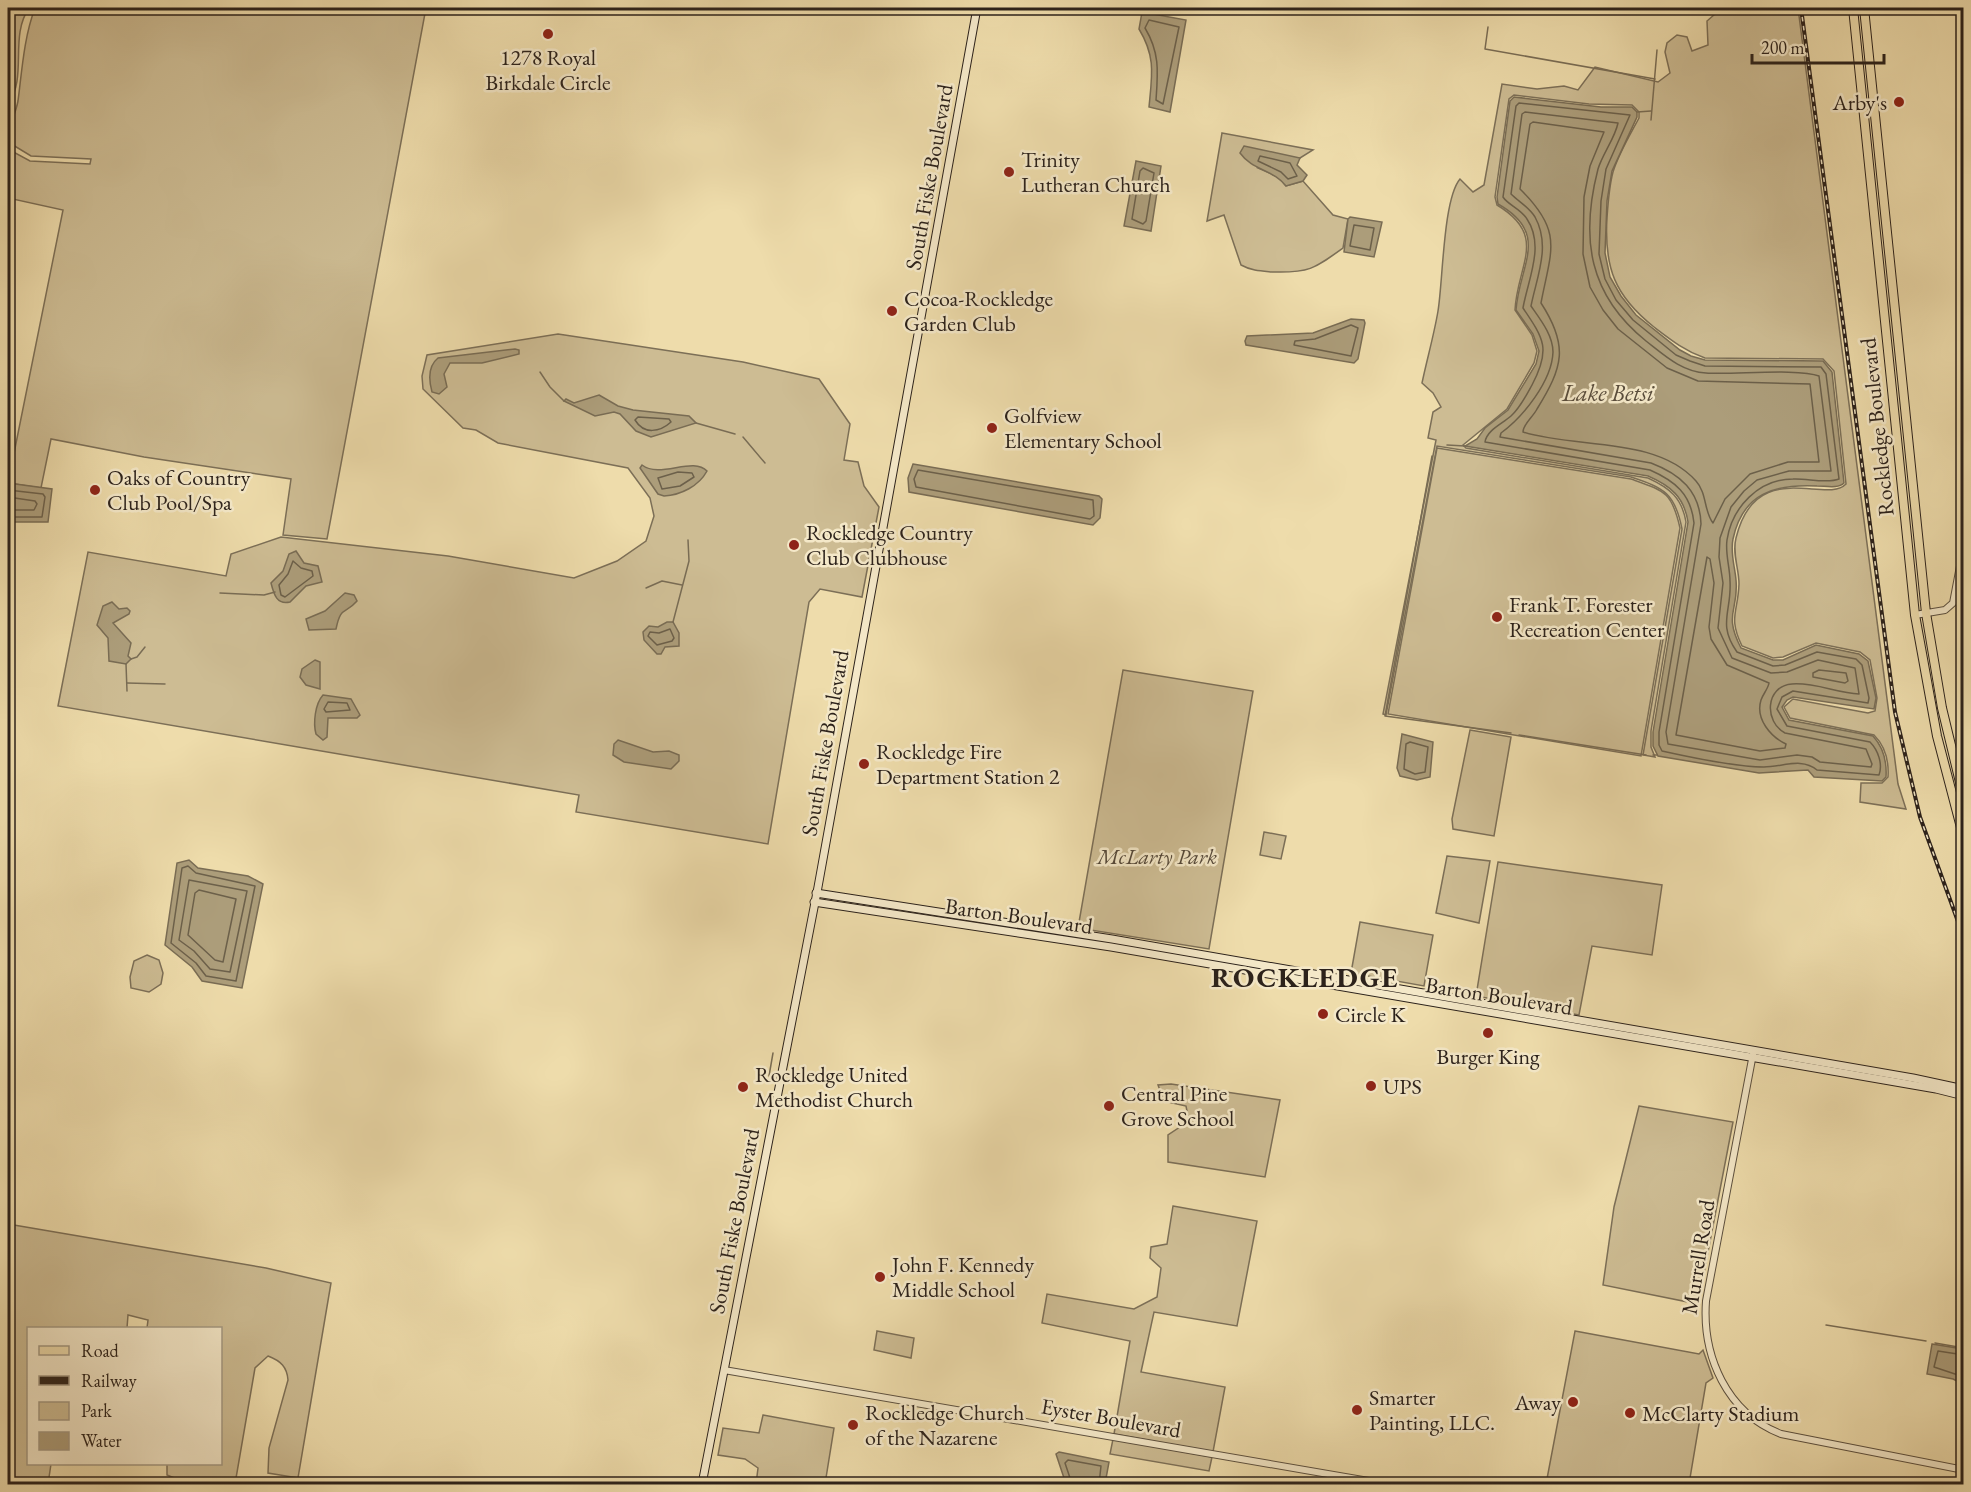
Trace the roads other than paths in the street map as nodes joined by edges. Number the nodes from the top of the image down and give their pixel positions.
1 (977, 8) edge
2 (1853, 8) edge
3 (1864, 8) edge
4 (1876, 235) junction
5 (1889, 252) junction
6 (1879, 268) junction
7 (1892, 283) junction
8 (1898, 453) junction
9 (1911, 474) junction
10 (1900, 478) junction
11 (1913, 495) junction
12 (1964, 545) edge
13 (1926, 613) junction
14 (1915, 615) junction
15 (1928, 693) junction
16 (1930, 707) junction
17 (1942, 708) junction
18 (1946, 727) junction
19 (1964, 799) edge
20 (1964, 839) edge
21 (816, 893) junction
22 (814, 902) junction
23 (887, 904) junction
24 (874, 912) junction
25 (1242, 966) junction
26 (1383, 986) junction
27 (1382, 995) junction
28 (1544, 1014) junction
29 (1515, 1017) junction
30 (1572, 1019) junction
31 (1555, 1024) junction
32 (1694, 1040) junction
33 (1666, 1043) junction
34 (1753, 1054) junction
35 (1857, 1068) junction
36 (1855, 1076) junction
37 (1912, 1081) junction
38 (1964, 1089) edge
39 (1964, 1096) edge
40 (724, 1370) junction
41 (1964, 1470) edge
42 (702, 1485) edge
43 (1386, 1485) edge

1 - 21 main road, South Fiske Boulevard
2 - 4 main road, Rockledge Boulevard
3 - 5 main road, Rockledge Boulevard
4 - 5 main road
4 - 6 main road, Rockledge Boulevard
5 - 7 main road, Rockledge Boulevard
6 - 7 main road
6 - 8 main road, Rockledge Boulevard
7 - 9 main road, Rockledge Boulevard
8 - 9 main road
8 - 10 main road, Rockledge Boulevard
9 - 11 main road, Rockledge Boulevard
10 - 11 main road
10 - 14 main road, Rockledge Boulevard
11 - 13 main road, Rockledge Boulevard
12 - 13 street
13 - 14 street
13 - 17 main road, Rockledge Boulevard
14 - 15 main road, Rockledge Boulevard
15 - 16 main road, Rockledge Boulevard
15 - 17 main road
16 - 18 main road
16 - 20 main road, Rockledge Boulevard
17 - 18 main road, Rockledge Boulevard
18 - 19 main road, Rockledge Boulevard
21 - 22 main road, South Fiske Boulevard
21 - 23 main road, Barton Boulevard
22 - 24 main road, Barton Boulevard
22 - 40 main road, South Fiske Boulevard
23 - 24 main road
23 - 25 main road, Barton Boulevard
24 - 25 main road, Barton Boulevard
25 - 26 main road, Barton Boulevard
25 - 27 main road, Barton Boulevard
26 - 27 main road
26 - 28 main road, Barton Boulevard
27 - 29 main road, Barton Boulevard
28 - 29 main road
28 - 30 main road, Barton Boulevard
29 - 31 main road, Barton Boulevard
30 - 31 main road
30 - 32 main road, Barton Boulevard
31 - 33 main road, Barton Boulevard
32 - 33 main road
32 - 34 main road, Barton Boulevard
33 - 34 main road, Barton Boulevard
34 - 35 main road, Barton Boulevard
34 - 36 main road, Barton Boulevard
34 - 41 street, Murrell Road
35 - 36 main road
35 - 37 main road, Barton Boulevard
36 - 37 main road, Barton Boulevard
37 - 38 main road, Barton Boulevard
37 - 39 main road, Barton Boulevard
40 - 42 main road, South Fiske Boulevard
40 - 43 street, Eyster Boulevard

